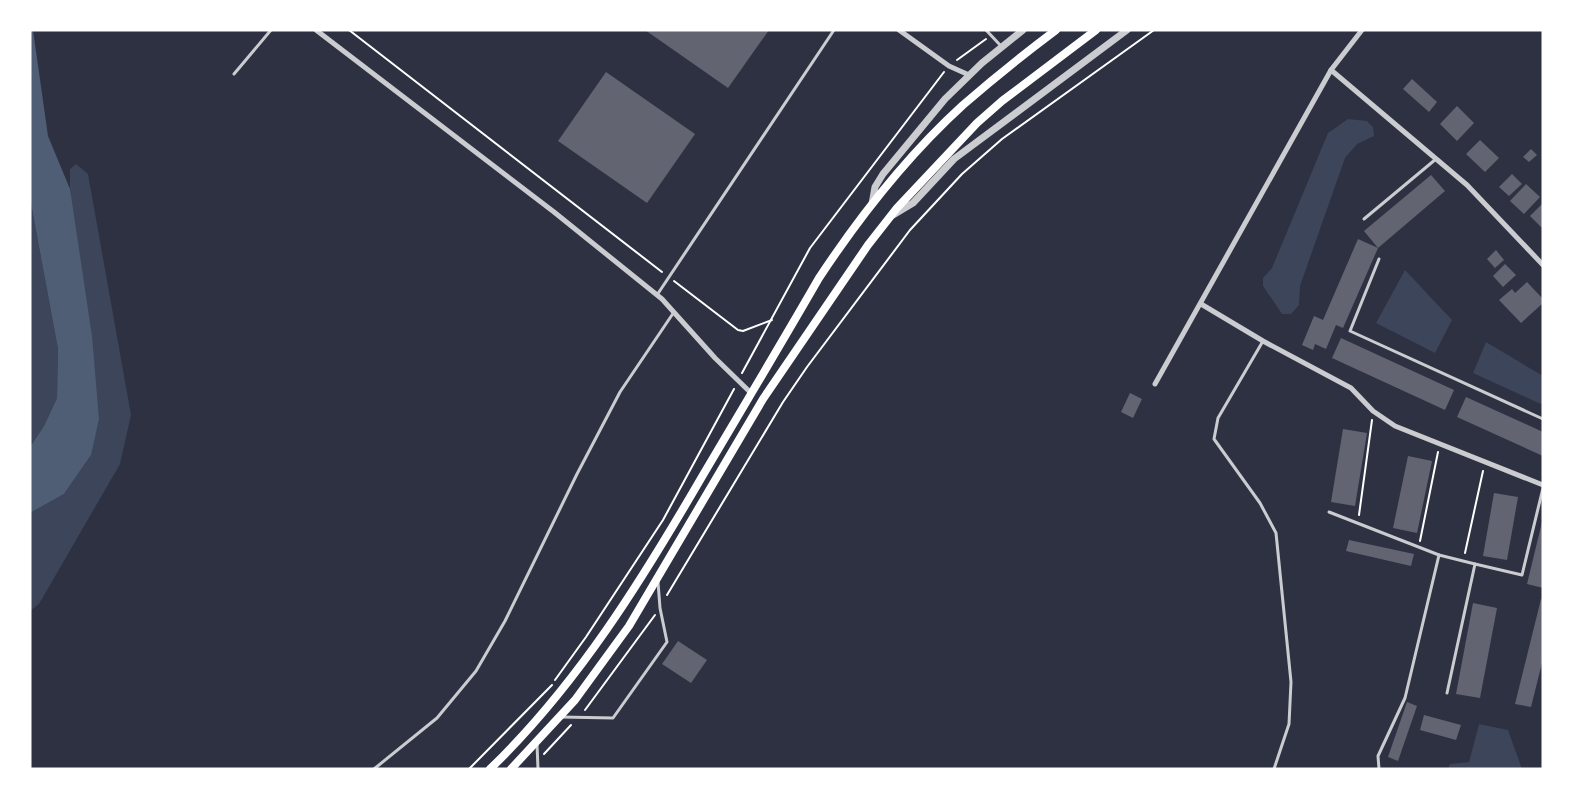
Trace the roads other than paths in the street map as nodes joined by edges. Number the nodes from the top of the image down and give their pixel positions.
1 (271, 30) edge
2 (316, 30) edge
3 (834, 30) edge
4 (899, 30) edge
5 (986, 30) edge
6 (1023, 30) edge
7 (1056, 30) edge
8 (1096, 30) edge
9 (1127, 30) edge
10 (1362, 30) edge
11 (1002, 47) junction
12 (1331, 70) junction
13 (234, 74) dead end
14 (969, 75) junction
15 (1436, 159) junction
16 (872, 204) junction
17 (891, 217) junction
18 (1364, 219) dead end
19 (1380, 259) dead end
20 (1543, 264) edge
21 (657, 295) junction
22 (1202, 304) junction
23 (675, 311) junction
24 (1263, 341) junction
25 (1155, 384) dead end
26 (751, 393) junction
27 (1543, 419) edge
28 (1543, 486) edge
29 (1329, 512) dead end
30 (1439, 555) junction
31 (1475, 564) junction
32 (657, 578) junction
33 (1447, 693) dead end
34 (559, 717) junction
35 (537, 741) junction
36 (374, 769) edge
37 (490, 769) edge
38 (512, 769) edge
39 (538, 769) edge
40 (1274, 769) edge
41 (1379, 769) edge

1 - 13 lane
2 - 21 street
3 - 21 lane
4 - 14 street
5 - 11 lane
6 - 11 street
7 - 16 main road
8 - 17 main road
9 - 17 street
10 - 12 street
11 - 14 street
12 - 15 street
12 - 22 street
14 - 16 street
15 - 18 lane
15 - 20 street
16 - 26 main road
17 - 32 main road
19 - 27 lane
21 - 23 street
22 - 24 street
22 - 25 street
23 - 26 street
23 - 36 lane
24 - 28 street
24 - 40 lane
26 - 37 main road
28 - 31 lane
29 - 30 lane
30 - 31 lane
30 - 41 lane
31 - 33 lane
32 - 34 main road
32 - 34 lane
34 - 35 main road
35 - 38 main road
35 - 39 lane

